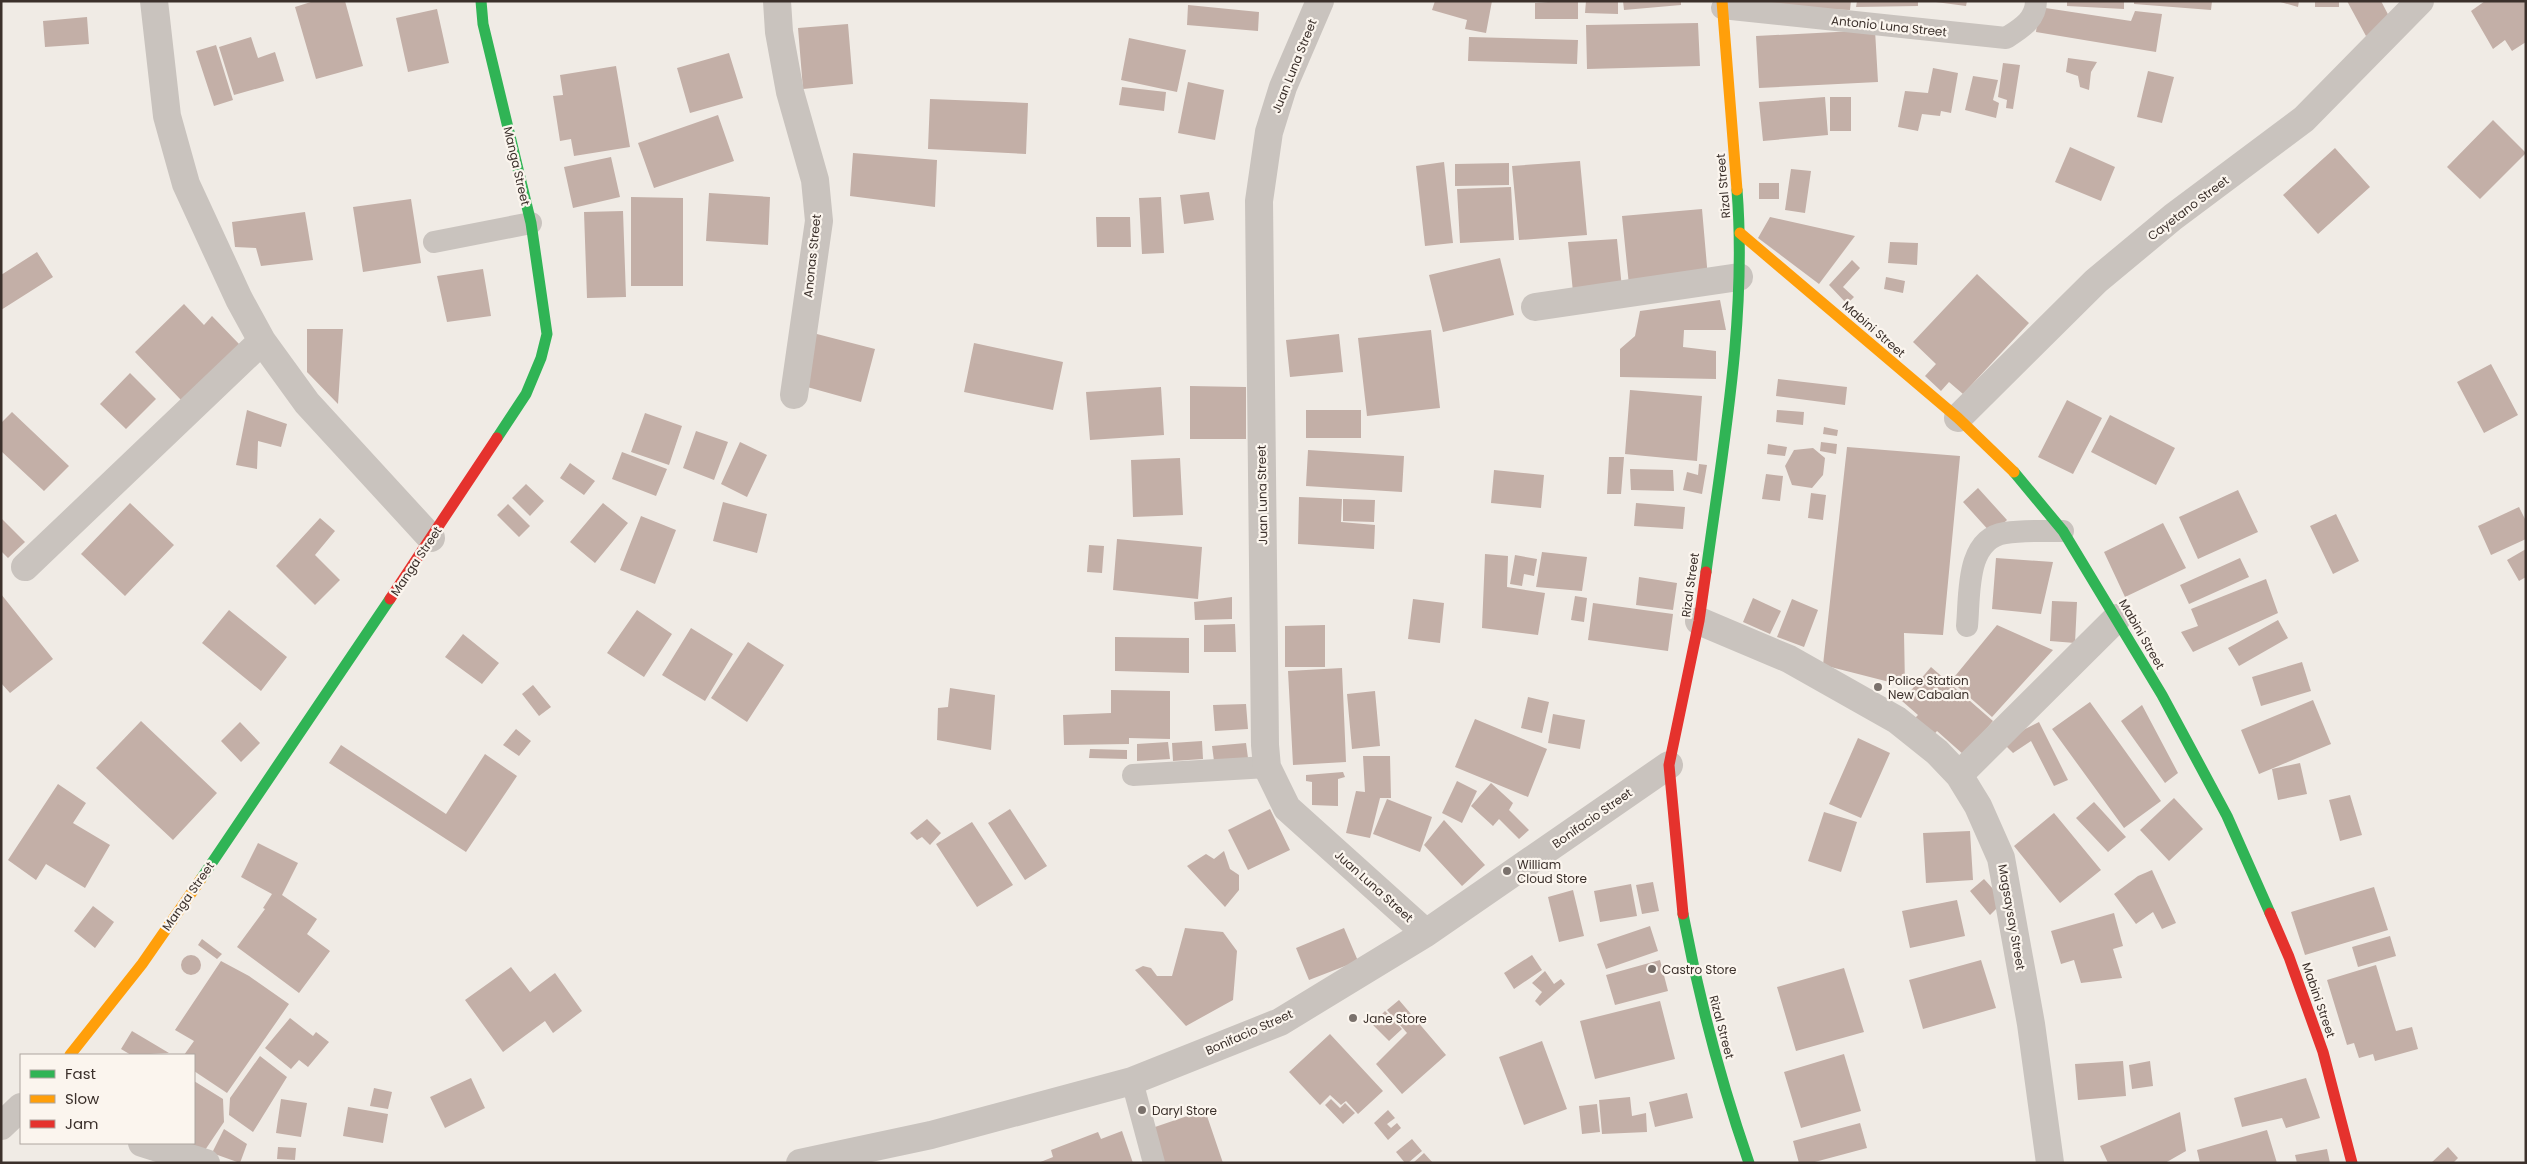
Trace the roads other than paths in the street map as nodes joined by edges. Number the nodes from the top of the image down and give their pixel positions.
1 (154, 1) edge
2 (481, 1) edge
3 (777, 1) edge
4 (1320, 1) edge
5 (2036, 1) edge
6 (2420, 1) edge
7 (1722, 4) edge
8 (531, 223) junction
9 (1740, 232) junction
10 (434, 242) dead end
11 (1740, 277) junction
12 (1535, 307) dead end
13 (262, 341) junction
14 (794, 395) dead end
15 (1958, 418) junction
16 (2063, 531) junction
17 (431, 538) junction
18 (25, 567) dead end
19 (2117, 618) junction
20 (1699, 621) junction
21 (1967, 626) dead end
22 (1668, 765) junction
23 (1268, 768) junction
24 (1133, 775) dead end
25 (1959, 775) junction
26 (1426, 933) junction
27 (71, 1054) edge
28 (1132, 1081) junction
29 (20, 1108) edge
30 (1, 1126) edge
31 (145, 1144) edge
32 (206, 1163) edge
33 (800, 1163) edge
34 (1154, 1163) edge
35 (1749, 1163) edge
36 (2050, 1163) edge
37 (2352, 1163) edge

1 - 13 street
2 - 8 street, Manga Street
3 - 14 street, Anonas Street
4 - 23 street, Juan Luna Street
5 - 7 lane, Antonio Luna Street
6 - 15 street, Cayetano Street
7 - 9 street, Rizal Street
8 - 10 lane
8 - 17 street, Manga Street
9 - 11 street, Rizal Street
9 - 15 street, Mabini Street
11 - 12 street
11 - 20 street, Rizal Street
13 - 17 street
13 - 18 street
15 - 16 street, Mabini Street
16 - 19 street, Mabini Street
16 - 21 lane
17 - 27 street, Manga Street
19 - 25 street
19 - 37 street, Mabini Street
20 - 22 street, Rizal Street
20 - 25 street, Magsaysay Street
22 - 26 street, Bonifacio Street
22 - 35 street, Rizal Street
23 - 24 lane
23 - 26 street, Juan Luna Street
25 - 36 street, Magsaysay Street
26 - 28 street, Bonifacio Street
28 - 33 street, Bonifacio Street
28 - 34 lane
29 - 30 street
31 - 32 street

